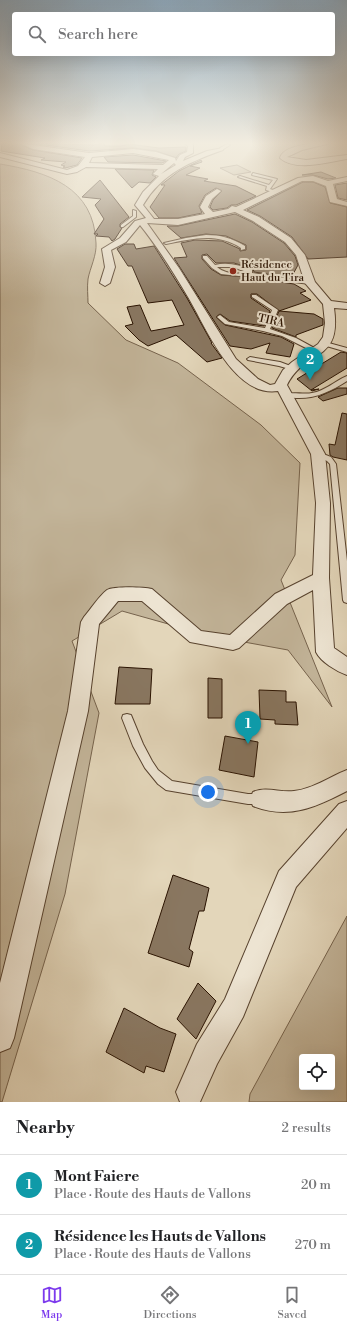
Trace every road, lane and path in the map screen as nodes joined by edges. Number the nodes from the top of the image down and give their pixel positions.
1 (146, 194) edge
2 (213, 194) edge
3 (261, 194) edge
4 (332, 194) edge
5 (129, 204) dead end
6 (347, 204) edge
7 (236, 206) junction
8 (145, 217) junction
9 (213, 217) junction
10 (122, 226) dead end
11 (169, 246) joint
12 (243, 249) dead end
13 (205, 257) dead end
14 (214, 266) junction
15 (249, 274) junction
16 (310, 282) junction
17 (105, 283) dead end
18 (254, 296) dead end
19 (328, 304) junction
20 (347, 306) edge
21 (220, 317) dead end
22 (267, 330) junction
23 (321, 348) junction
24 (347, 350) edge
25 (250, 359) dead end
26 (293, 368) junction
27 (347, 378) edge
28 (285, 391) junction
29 (318, 454) junction
30 (321, 578) junction
31 (347, 600) edge
32 (347, 667) edge
33 (127, 718) dead end
34 (347, 780) edge
35 (261, 799) joint
36 (347, 812) edge
37 (0, 1038) edge
38 (189, 1097) edge

1 - 8 street
2 - 9 street
3 - 7 street
4 - 6 street
5 - 8 street
7 - 9 street
7 - 16 street
8 - 9 street
8 - 10 lane
8 - 11 street
8 - 17 street
8 - 28 street
11 - 12 lane
13 - 14 lane
14 - 15 lane
14 - 15 lane
15 - 16 lane
16 - 19 street
18 - 22 lane
19 - 20 street
19 - 23 street
21 - 22 lane, TIRA
22 - 23 lane, TIRA
23 - 24 lane, TIRA
23 - 26 street
25 - 26 lane
26 - 28 street
27 - 28 lane
28 - 29 street
29 - 30 street
29 - 31 lane
30 - 32 street
30 - 37 street
33 - 35 lane
34 - 35 street
36 - 38 street

